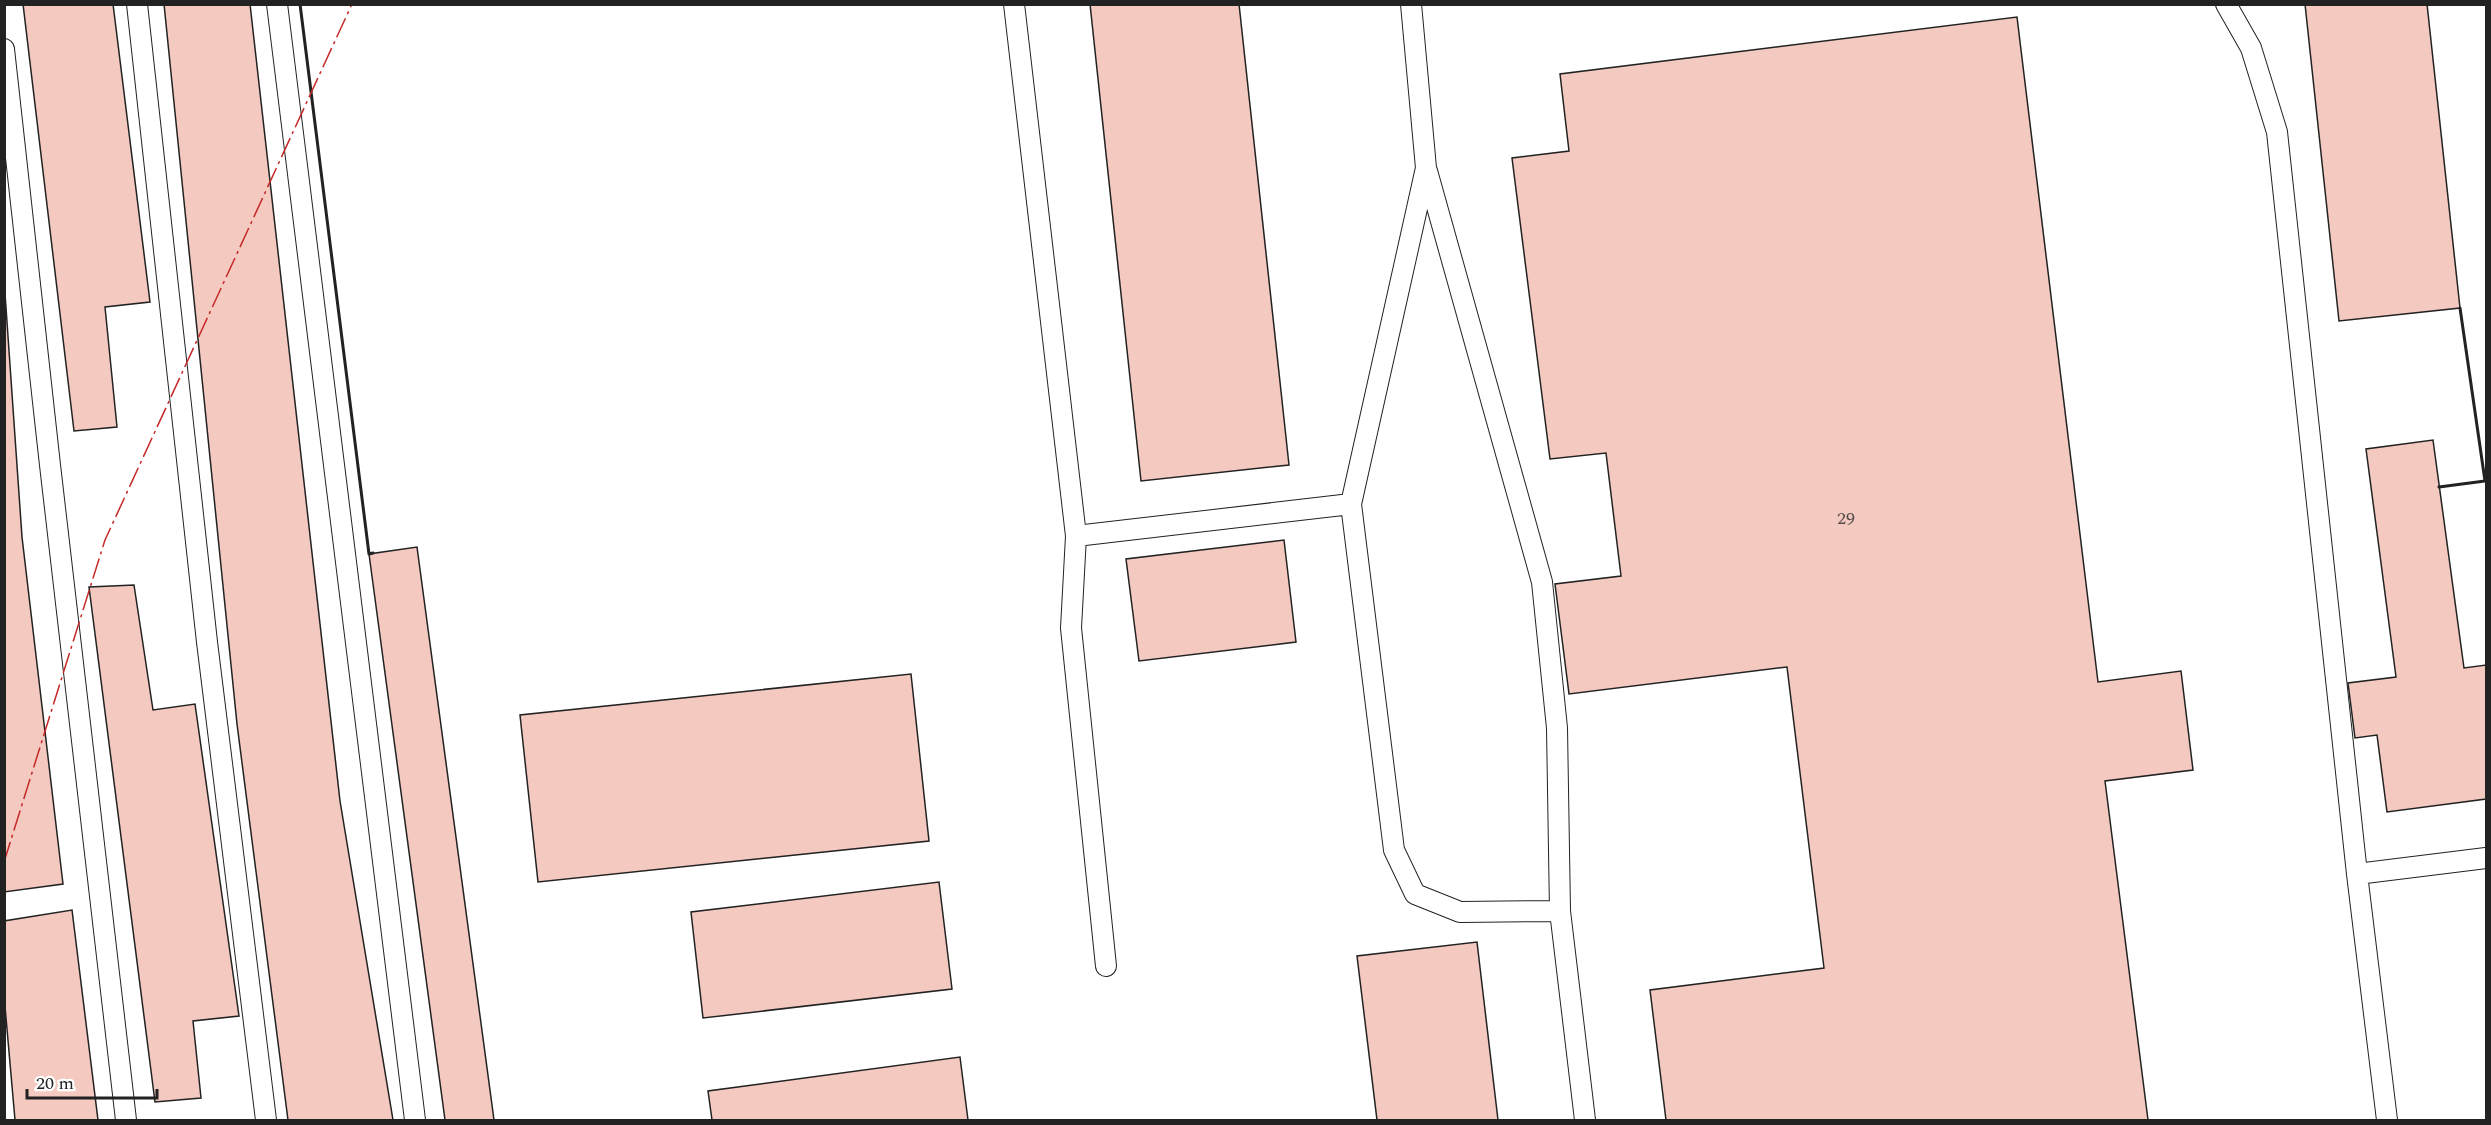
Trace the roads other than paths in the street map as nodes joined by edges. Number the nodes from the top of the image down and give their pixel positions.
1 (137, 4) edge
2 (277, 4) edge
3 (1014, 4) edge
4 (1411, 4) edge
5 (2226, 4) edge
6 (4, 49) edge
7 (1426, 168) junction
8 (1351, 504) junction
9 (1076, 536) junction
10 (2487, 858) edge
11 (2357, 874) junction
12 (1560, 911) junction
13 (1106, 966) dead end
14 (126, 1120) edge
15 (266, 1120) edge
16 (415, 1120) edge
17 (1585, 1120) edge
18 (2387, 1120) edge

1 - 15 lane
2 - 16 lane
3 - 9 lane
4 - 7 lane
5 - 11 lane
6 - 14 lane
7 - 8 lane
7 - 12 lane
8 - 9 lane
8 - 12 lane
9 - 13 lane
10 - 11 lane
11 - 18 lane
12 - 17 lane

